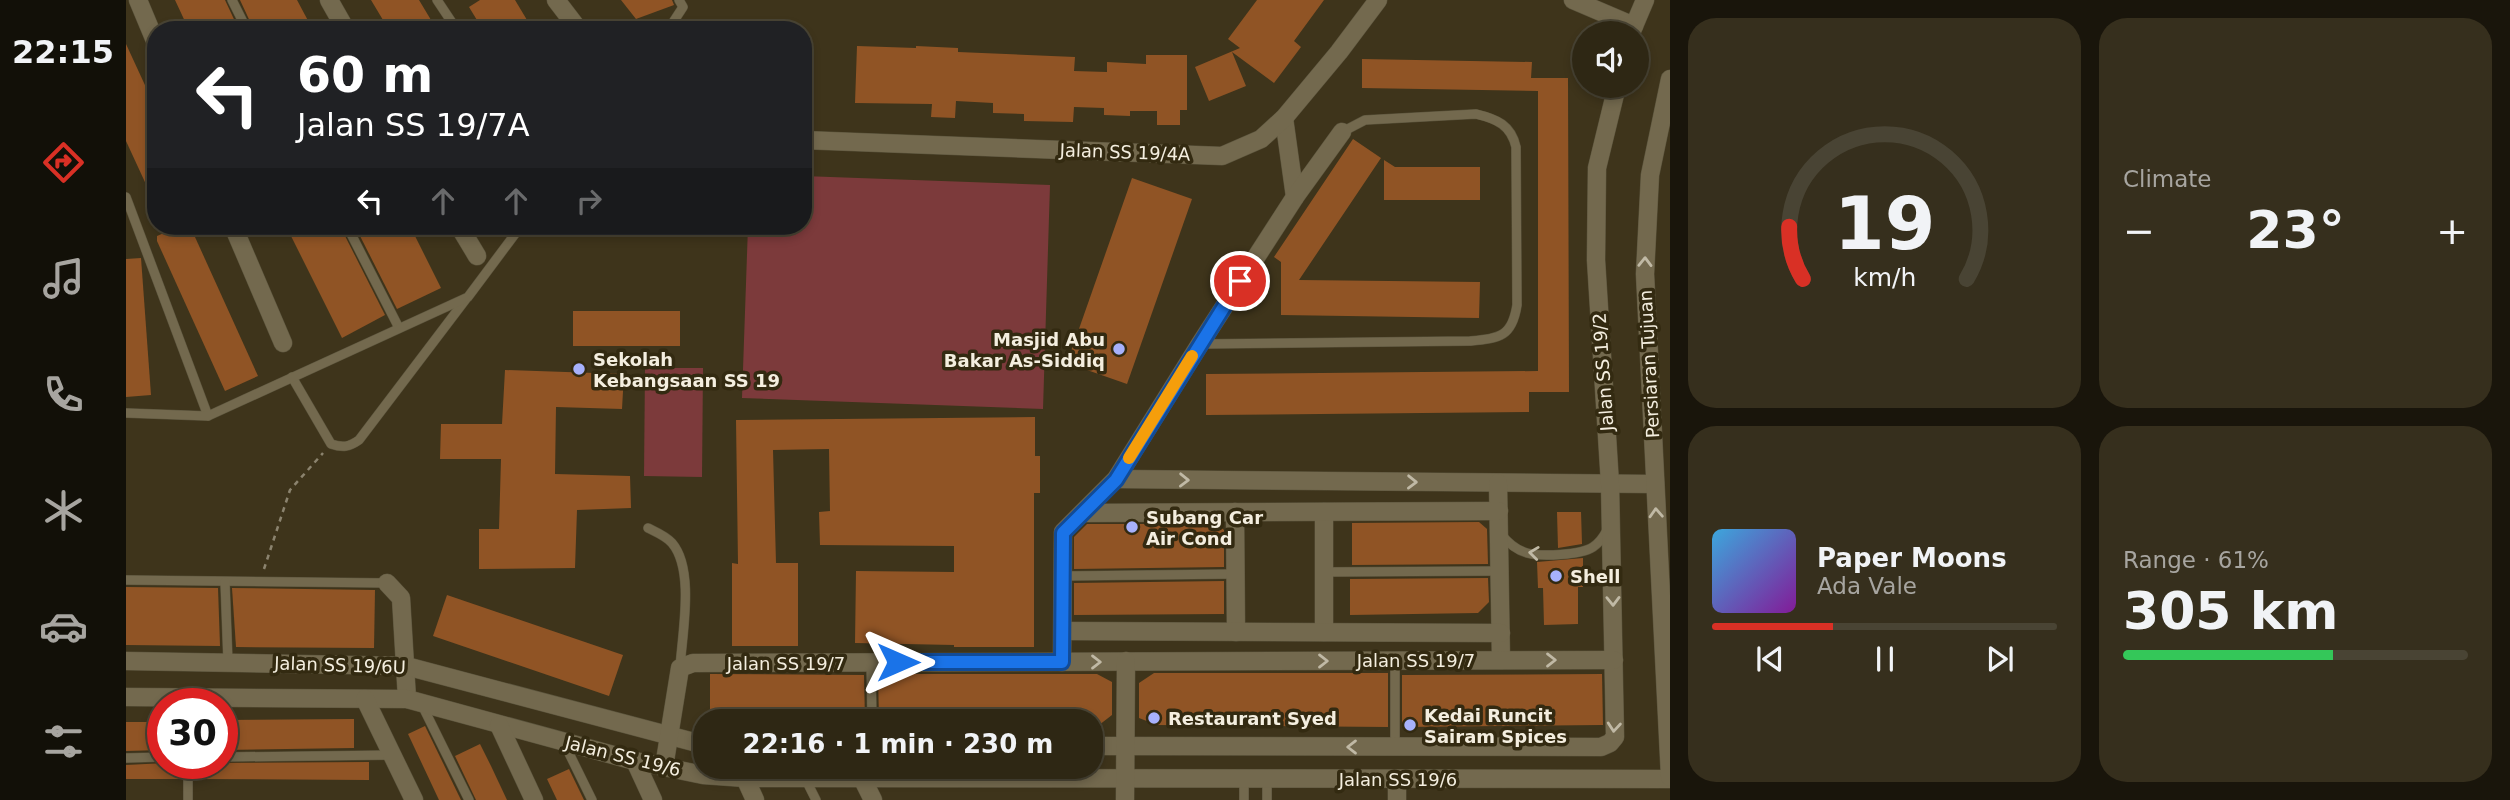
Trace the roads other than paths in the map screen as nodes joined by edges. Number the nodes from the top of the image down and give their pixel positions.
1 (138, 0) edge
2 (232, 0) edge
3 (329, 0) edge
4 (437, 0) edge
5 (556, 0) edge
6 (680, 0) edge
7 (1378, 0) edge
8 (1573, 0) edge
9 (1645, 0) edge
10 (242, 21) edge
11 (341, 21) edge
12 (451, 21) edge
13 (572, 21) edge
14 (674, 21) edge
15 (1614, 21) edge
16 (1636, 21) edge
17 (147, 22) edge
18 (1670, 79) edge
19 (1614, 98) edge
20 (1284, 118) junction
21 (1342, 132) joint
22 (812, 140) edge
23 (126, 197) edge
24 (1295, 197) junction
25 (237, 235) edge
26 (352, 235) edge
27 (464, 235) edge
28 (514, 235) edge
29 (477, 256) dead end
30 (468, 297) junction
31 (399, 328) junction
32 (283, 343) dead end
33 (1200, 344) junction
34 (292, 377) junction
35 (126, 413) edge
36 (208, 416) junction
37 (1116, 480) junction
38 (1498, 483) junction
39 (1610, 484) junction
40 (1655, 484) junction
41 (1499, 511) junction
42 (1235, 512) junction
43 (1324, 512) junction
44 (1083, 513) junction
45 (1611, 522) junction
46 (648, 528) dead end
47 (1499, 533) junction
48 (1501, 571) junction
49 (1324, 572) junction
50 (1236, 574) junction
51 (1063, 576) junction
52 (126, 580) edge
53 (225, 582) junction
54 (387, 583) joint
55 (1063, 631) junction
56 (1236, 632) junction
57 (1324, 632) junction
58 (1501, 633) junction
59 (126, 660) edge
60 (1395, 660) junction
61 (1501, 660) junction
62 (1614, 660) junction
63 (228, 662) junction
64 (871, 662) junction
65 (1062, 662) junction
66 (1126, 662) junction
67 (405, 666) junction
68 (680, 668) junction
69 (126, 697) edge
70 (147, 698) edge
71 (365, 699) junction
72 (238, 700) edge
73 (414, 701) junction
74 (872, 709) edge
75 (499, 724) junction
76 (670, 735) junction
77 (563, 742) junction
78 (693, 742) edge
79 (1103, 746) edge
80 (1125, 746) junction
81 (1395, 747) junction
82 (393, 755) junction
83 (147, 757) edge
84 (238, 757) edge
85 (126, 758) edge
86 (635, 761) junction
87 (664, 767) junction
88 (693, 773) edge
89 (1670, 778) edge
90 (188, 779) edge
91 (745, 779) edge
92 (806, 779) edge
93 (862, 779) edge
94 (1103, 779) edge
95 (1125, 779) junction
96 (1244, 779) junction
97 (1267, 779) junction
98 (1396, 779) junction
99 (188, 800) edge
100 (414, 800) edge
101 (469, 800) edge
102 (534, 800) edge
103 (592, 800) edge
104 (653, 800) edge
105 (755, 800) edge
106 (816, 800) edge
107 (873, 800) edge
108 (1125, 800) edge
109 (1244, 800) edge
110 (1267, 800) edge
111 (1397, 800) edge

1 - 17 street
2 - 10 lane
3 - 11 street
4 - 12 lane
5 - 13 street
6 - 14 lane
7 - 20 street, Jalan SS 19/4A
8 - 15 street
9 - 16 street
40 -> 18 street, Persiaran Tujuan
19 - 39 street, Jalan SS 19/2
20 - 22 street, Jalan SS 19/4A
20 - 24 street
21 - 24 street
21 - 33 lane
23 - 36 lane
24 - 33 street
25 - 32 street
26 - 31 lane
27 - 29 street
28 - 30 lane
30 - 31 lane
30 - 34 lane
31 - 34 lane
33 - 37 street
34 - 36 lane
35 - 36 lane
37 -> 38 street
37 - 44 street
38 - 39 street
38 - 41 street
39 - 40 street
39 - 45 street, Jalan SS 19/2
89 -> 40 street, Persiaran Tujuan
41 - 43 street
41 - 47 street
42 - 43 street
42 - 44 street
42 - 50 street
43 - 49 street
44 - 51 street
45 -> 47 lane
45 -> 62 street, Jalan SS 19/2
46 - 68 lane
47 - 48 street
48 - 49 lane
48 - 58 street
49 - 57 street
50 - 51 lane
50 - 56 street
51 - 55 street
52 - 53 lane
53 - 54 lane
53 - 63 lane
54 - 67 street
55 - 56 street
55 - 65 street
56 - 57 street
57 - 58 street
58 - 61 street
59 - 63 street, Jalan SS 19/6U
60 - 61 street, Jalan SS 19/7
66 -> 60 street, Jalan SS 19/7
60 - 81 lane
61 -> 62 street, Jalan SS 19/7
62 -> 81 street
63 - 67 street, Jalan SS 19/6U
64 - 65 street, Jalan SS 19/7
64 - 68 street, Jalan SS 19/7
64 - 74 lane
65 -> 66 street, Jalan SS 19/7
66 - 80 street
67 - 73 street
67 - 76 street, Jalan SS 19/6U
68 - 76 street
69 - 70 street, Jalan SS 19/6
71 - 72 street, Jalan SS 19/6
71 - 73 street, Jalan SS 19/6
71 - 82 street
73 - 75 street, Jalan SS 19/6
73 - 101 lane
75 - 77 street, Jalan SS 19/6
75 - 102 street
76 - 78 street
76 - 87 street
77 - 86 street, Jalan SS 19/6
77 - 103 lane
79 - 80 street
81 -> 80 street
80 - 95 street
82 - 84 lane
82 - 100 street
83 - 85 lane
86 - 87 street, Jalan SS 19/6
86 - 104 street
87 - 88 street, Jalan SS 19/6
89 - 98 street, Jalan SS 19/6
90 - 99 lane
91 - 105 street
92 - 106 lane
93 - 107 street
94 - 95 street, Jalan SS 19/6
95 - 96 street, Jalan SS 19/6
95 - 108 street
96 - 97 street, Jalan SS 19/6
96 - 109 lane
97 - 98 street, Jalan SS 19/6
97 - 110 lane
98 - 111 street

